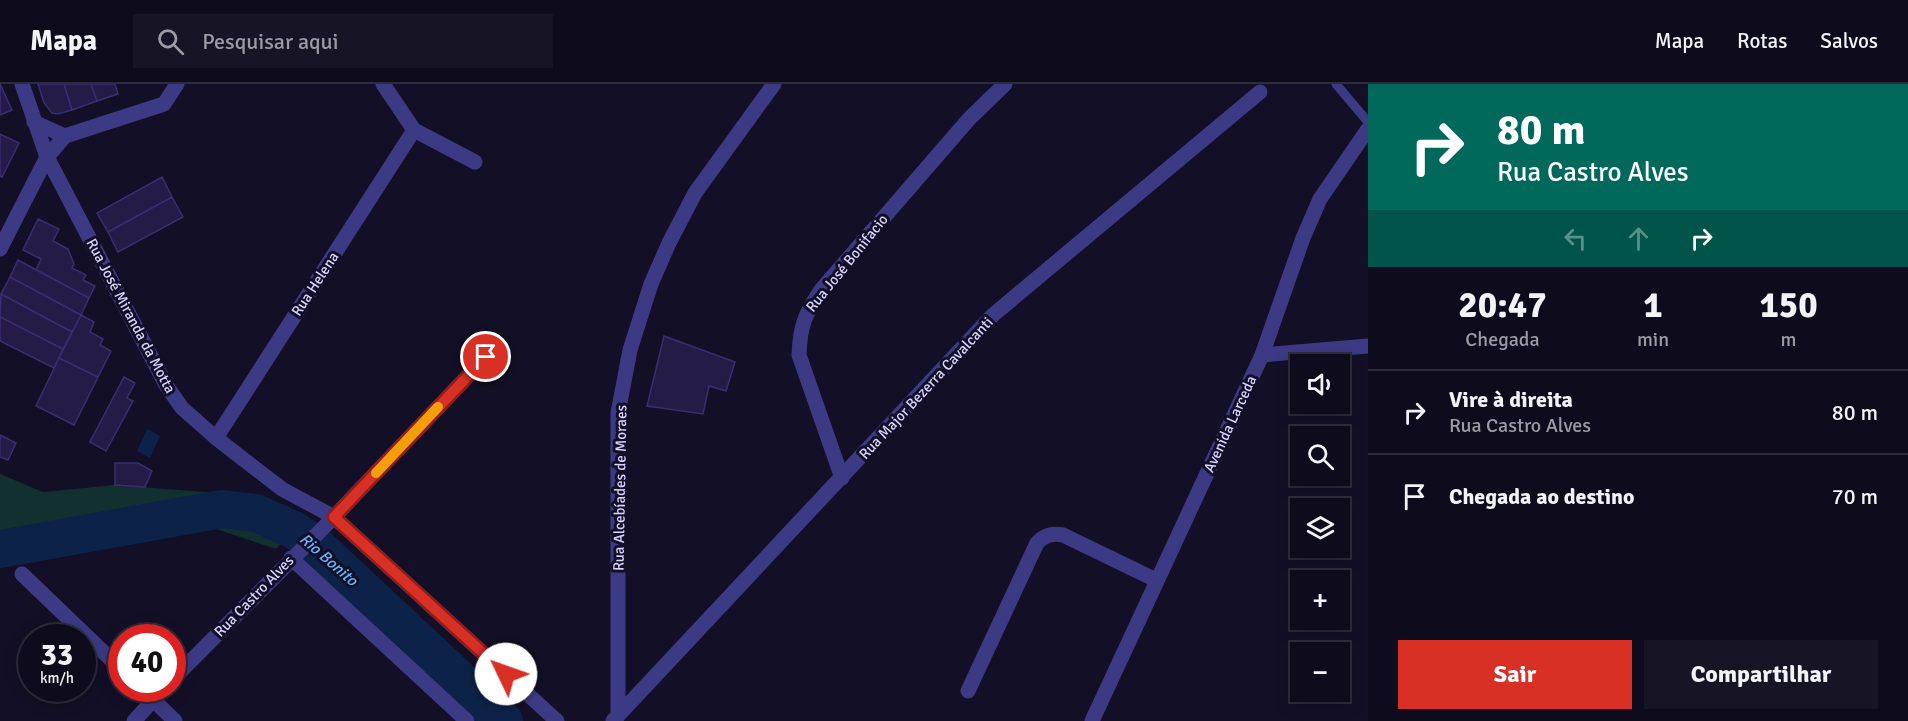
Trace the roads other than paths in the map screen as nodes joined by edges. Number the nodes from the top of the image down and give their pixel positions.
1 (22, 84) edge
2 (177, 84) edge
3 (383, 84) edge
4 (774, 84) edge
5 (1005, 84) edge
6 (1336, 84) edge
7 (1263, 88) edge
8 (34, 122) junction
9 (1368, 122) edge
10 (1368, 129) edge
11 (414, 130) junction
12 (65, 136) junction
13 (47, 157) junction
14 (476, 162) dead end
15 (0, 249) edge
16 (1368, 346) edge
17 (1262, 355) junction
18 (486, 357) dead end
19 (216, 438) junction
20 (842, 478) junction
21 (331, 520) junction
22 (291, 558) junction
23 (22, 574) dead end
24 (1156, 580) junction
25 (108, 657) edge
26 (186, 666) edge
27 (968, 691) dead end
28 (151, 702) edge
29 (155, 702) edge
30 (616, 718) edge
31 (134, 721) edge
32 (175, 721) edge
33 (467, 721) edge
34 (557, 721) edge
35 (1092, 721) edge

1 - 8 street, Rua José Miranda da Motta
2 - 12 street
3 - 11 street
4 - 30 street, Rua Alcebíades de Moraes
5 - 20 street, Rua José Bonifacio
6 - 9 lane
7 - 20 street, Rua Major Bezerra Cavalcanti
8 - 12 street
8 - 13 street, Rua José Miranda da Motta
10 - 17 street, Avenida Larceda
11 - 14 street
11 - 19 street, Rua Helena
12 - 13 street
13 - 15 street
13 - 19 street, Rua José Miranda da Motta
16 - 17 street
17 - 24 street, Avenida Larceda
18 - 21 street, Rua Castro Alves
19 - 21 street, Rua José Miranda da Motta
20 - 30 street, Rua Major Bezerra Cavalcanti
21 - 22 street, Rua Castro Alves
21 - 34 street, Rua José Miranda da Motta
22 - 26 street, Rua Castro Alves
22 - 33 street
23 - 25 street
24 - 27 street
24 - 35 street, Avenida Larceda
28 - 31 street
29 - 32 street

